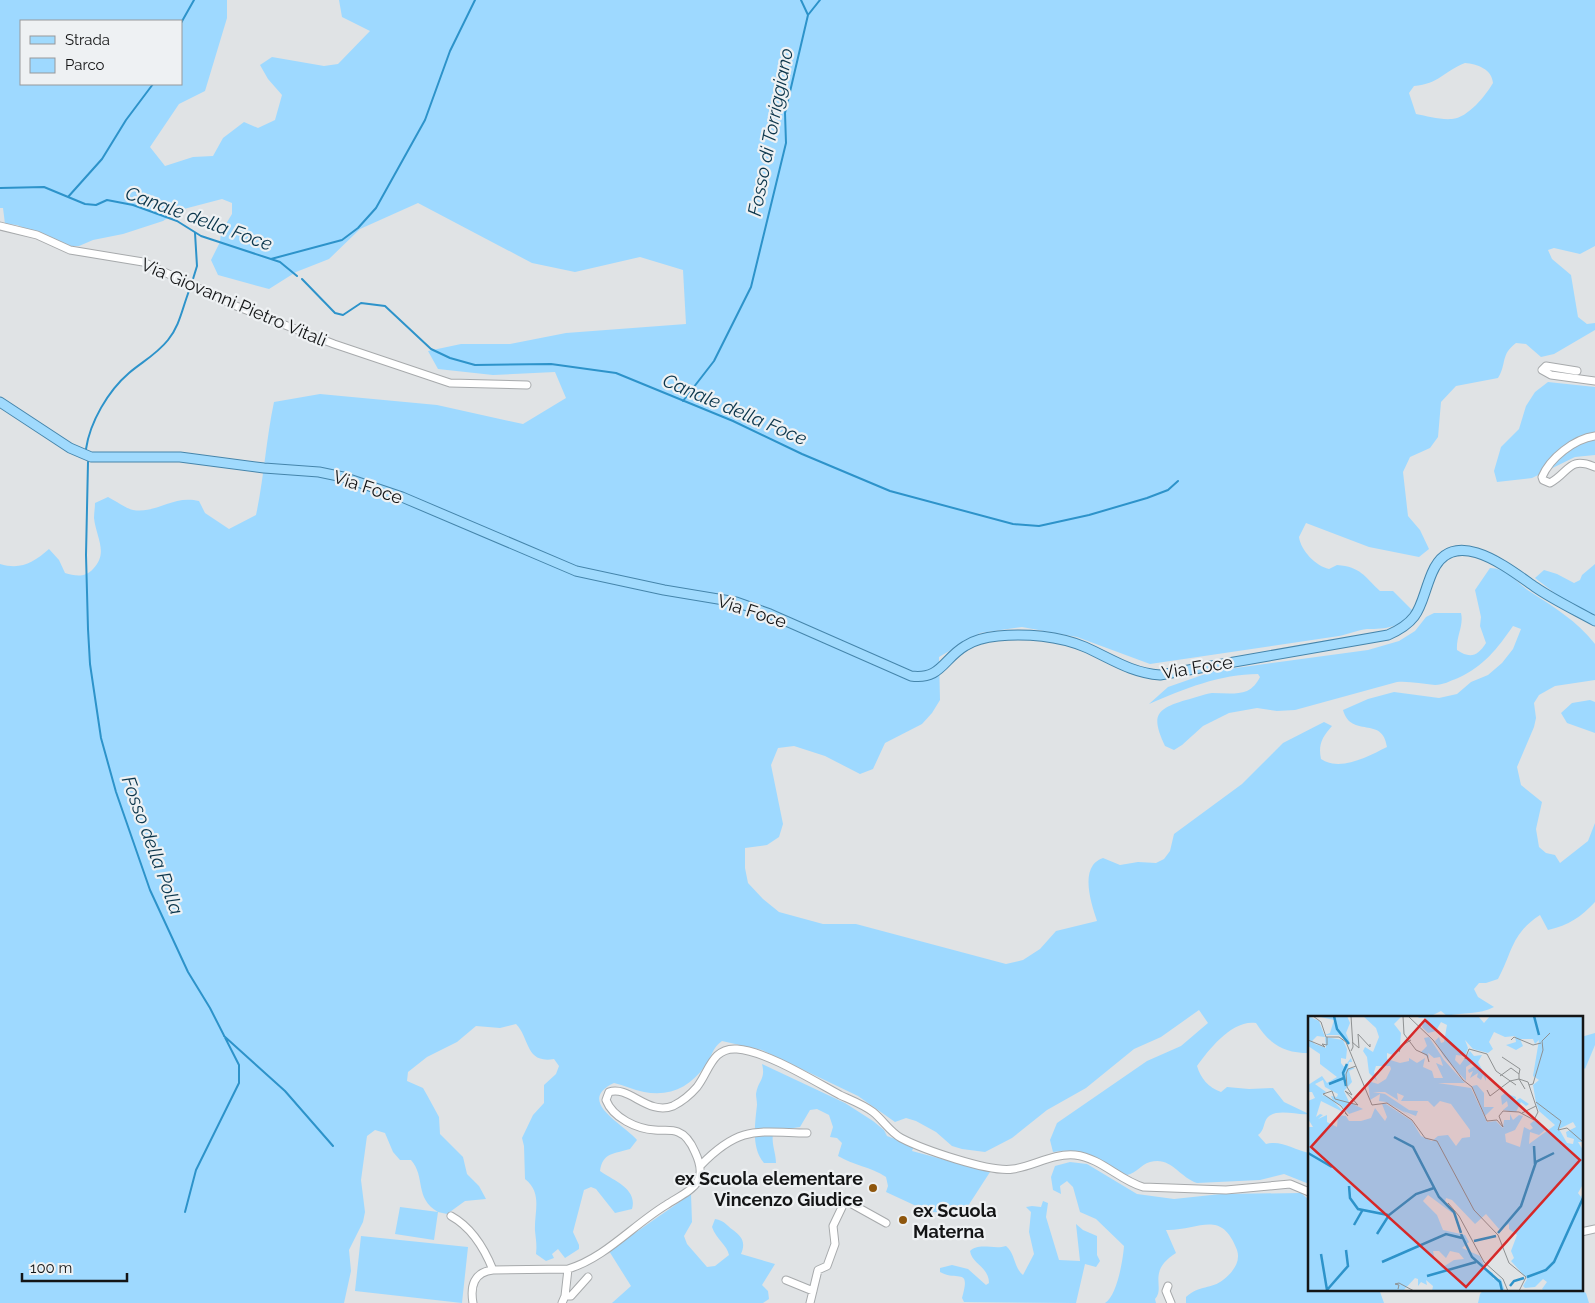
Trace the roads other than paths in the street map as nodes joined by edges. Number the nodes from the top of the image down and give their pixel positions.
1 (0, 226) edge
2 (1576, 371) dead end
3 (1595, 381) edge
4 (527, 386) dead end
5 (0, 402) edge
6 (1595, 436) edge
7 (1595, 467) edge
8 (1595, 622) edge
9 (807, 1133) dead end
10 (701, 1165) junction
11 (1308, 1192) edge
12 (451, 1216) dead end
13 (886, 1223) dead end
14 (1595, 1230) edge
15 (1582, 1232) edge
16 (568, 1269) junction
17 (493, 1270) junction
18 (588, 1278) dead end
19 (786, 1280) dead end
20 (1168, 1286) dead end
21 (813, 1290) junction
22 (564, 1300) edge
23 (473, 1303) edge
24 (810, 1303) edge
25 (1171, 1303) edge

1 - 4 street, Via Giovanni Pietro Vitali
2 - 3 street
5 - 8 main road, Via Foce
6 - 7 street
9 - 10 street
10 - 11 street
10 - 16 street
12 - 17 street
13 - 21 street
14 - 15 street
16 - 17 street
16 - 22 street
17 - 23 street
18 - 22 street
19 - 21 street
20 - 25 street
21 - 24 street

